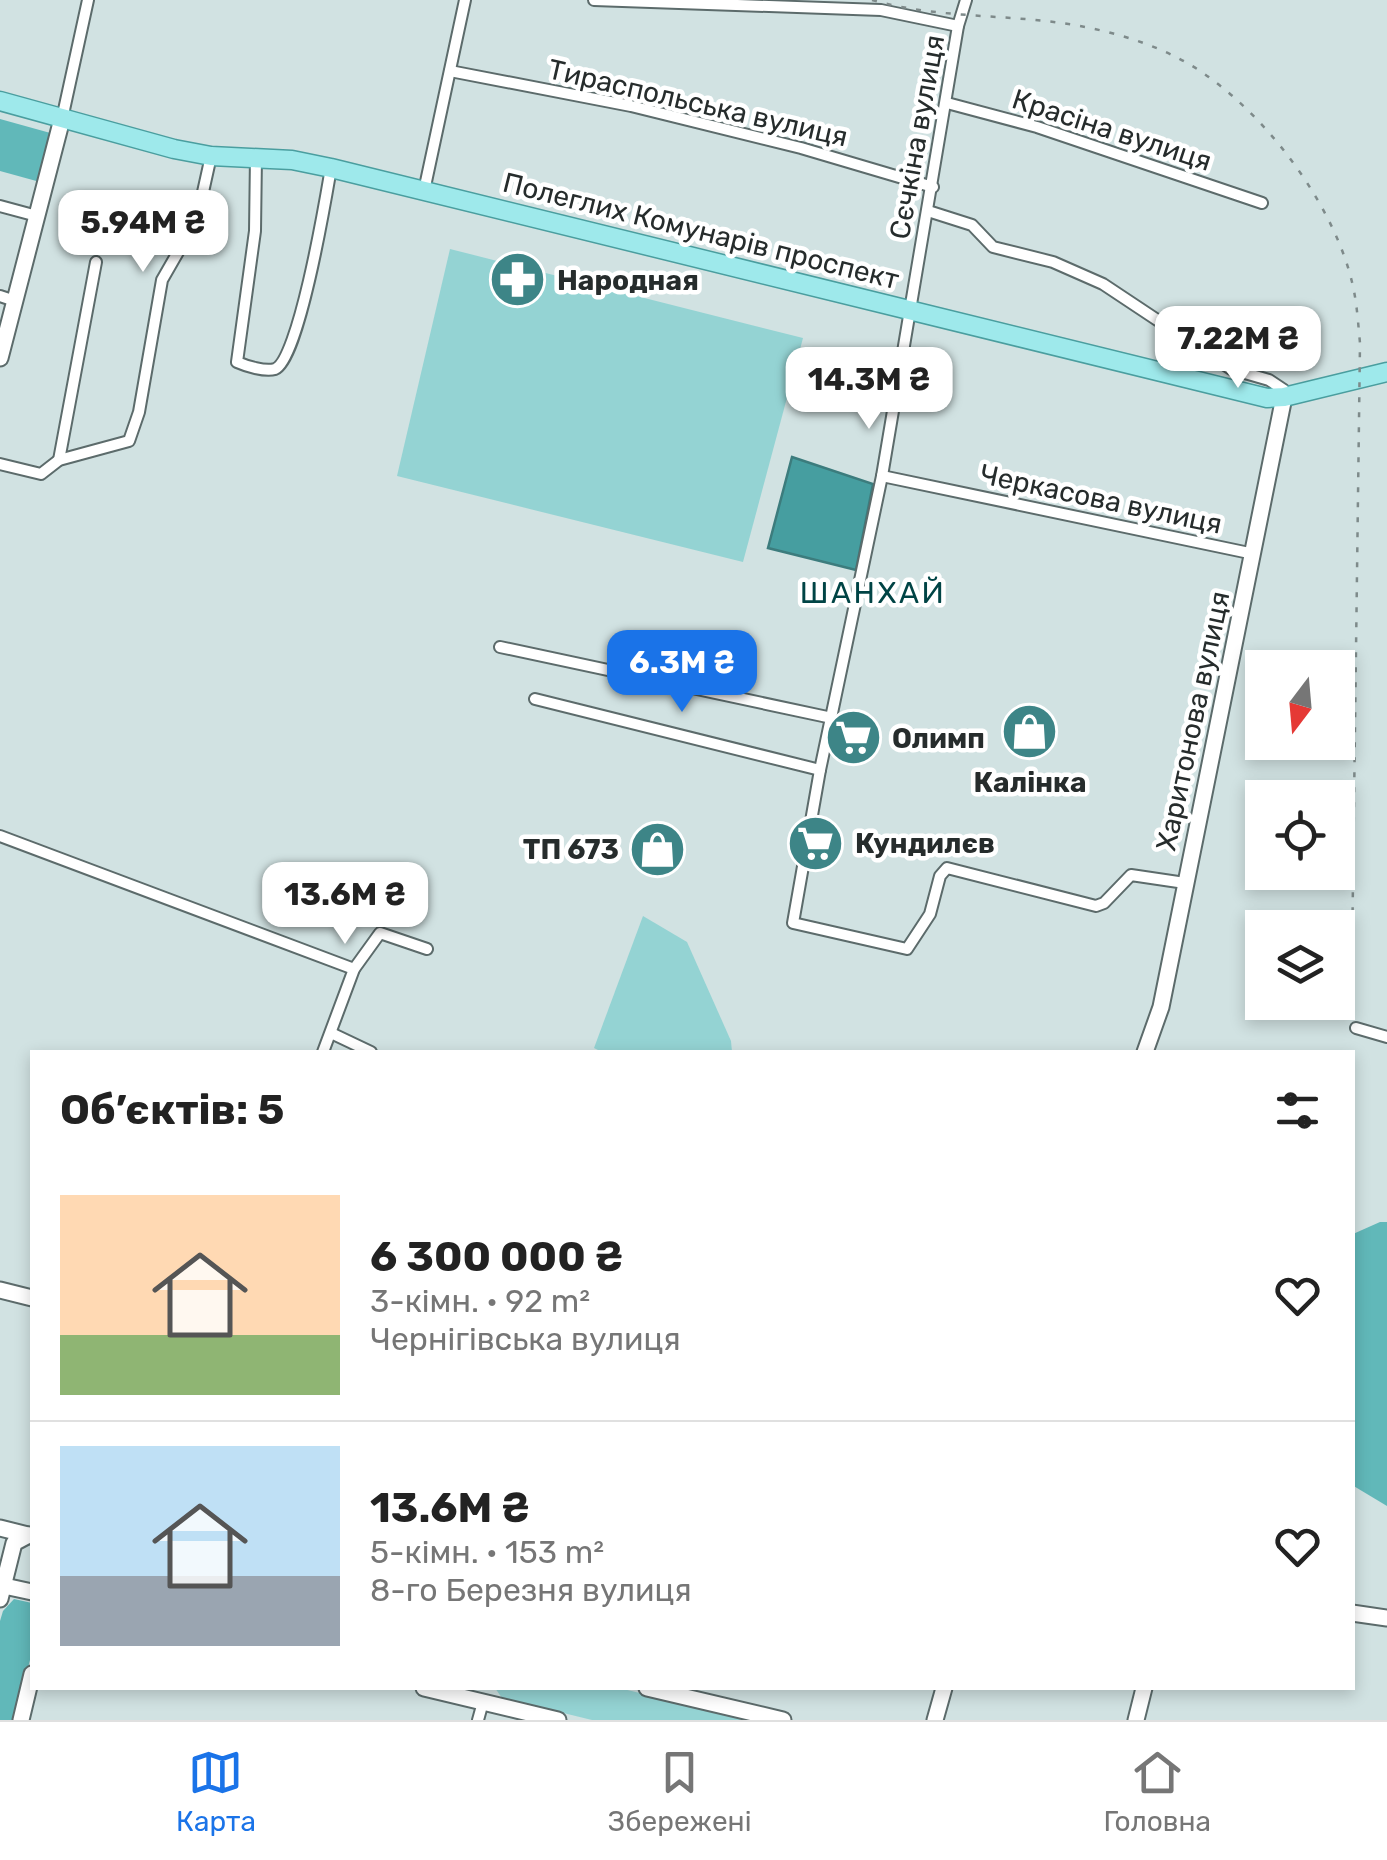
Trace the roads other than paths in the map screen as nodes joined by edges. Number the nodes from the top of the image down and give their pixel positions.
1 (88, 0) edge
2 (464, 0) edge
3 (594, 0) edge
4 (966, 0) edge
5 (958, 26) junction
6 (450, 71) junction
7 (0, 101) edge
8 (947, 103) junction
9 (62, 119) junction
10 (211, 156) junction
11 (256, 156) junction
12 (331, 168) junction
13 (933, 187) junction
14 (424, 191) junction
15 (1262, 203) dead end
16 (0, 206) edge
17 (928, 211) junction
18 (38, 216) junction
19 (96, 262) dead end
20 (8, 299) edge
21 (911, 311) junction
22 (0, 358) edge
23 (1387, 372) edge
24 (1284, 397) junction
25 (59, 460) junction
26 (0, 464) edge
27 (882, 476) junction
28 (1254, 554) junction
29 (500, 646) dead end
30 (535, 699) dead end
31 (832, 718) junction
32 (820, 770) junction
33 (0, 836) edge
34 (1185, 883) junction
35 (426, 948) dead end
36 (354, 969) junction
37 (1356, 1028) dead end
38 (331, 1032) junction
39 (1387, 1037) edge
40 (324, 1050) edge
41 (367, 1050) edge
42 (1145, 1050) edge
43 (0, 1290) edge
44 (30, 1298) edge
45 (0, 1528) edge
46 (30, 1536) edge
47 (30, 1536) edge
48 (1, 1590) edge
49 (30, 1592) edge
50 (1355, 1613) edge
51 (1387, 1618) edge
52 (30, 1682) edge
53 (441, 1690) edge
54 (655, 1690) edge
55 (944, 1690) edge
56 (1144, 1690) edge
57 (485, 1695) edge
58 (21, 1720) edge
59 (478, 1720) edge
60 (558, 1720) edge
61 (782, 1720) edge
62 (936, 1720) edge
63 (1136, 1720) edge

1 - 9 street
2 - 6 street
3 - 5 street
4 - 5 street, Сєчкіна вулиця
5 - 8 street, Сєчкіна вулиця
6 - 13 street, Тираспольська вулиця
6 - 14 street
7 - 9 main road, Полеглих Комунарів проспект
8 - 13 street, Сєчкіна вулиця
8 - 15 street, Красіна вулиця
9 - 10 main road, Полеглих Комунарів проспект
9 - 18 street
10 - 11 main road, Полеглих Комунарів проспект
10 - 25 street
11 - 12 main road, Полеглих Комунарів проспект
11 - 12 street
12 - 14 main road, Полеглих Комунарів проспект
13 - 17 street, Сєчкіна вулиця
14 - 21 main road, Полеглих Комунарів проспект
16 - 18 street
17 - 21 street, Сєчкіна вулиця
17 - 24 street
18 - 20 street
19 - 25 street
20 - 22 street
21 - 24 main road, Полеглих Комунарів проспект
21 - 27 street, Сєчкіна вулиця
23 - 24 main road, Полеглих Комунарів проспект
24 - 28 street, Харитонова вулиця
25 - 26 street
27 - 28 street, Черкасова вулиця
27 - 31 street, Сєчкіна вулиця
28 - 34 street, Харитонова вулиця
29 - 31 street
30 - 32 street
31 - 32 street, Сєчкіна вулиця
32 - 34 street, Сєчкіна вулиця
33 - 36 street
34 - 42 street, Харитонова вулиця
35 - 36 street
36 - 38 street
37 - 39 street
38 - 40 street
38 - 41 street
43 - 44 street
45 - 46 street
47 - 48 street
48 - 49 street
50 - 51 street
52 - 58 street
53 - 57 street
54 - 61 street
55 - 62 street
56 - 63 street
57 - 59 street
57 - 60 street

